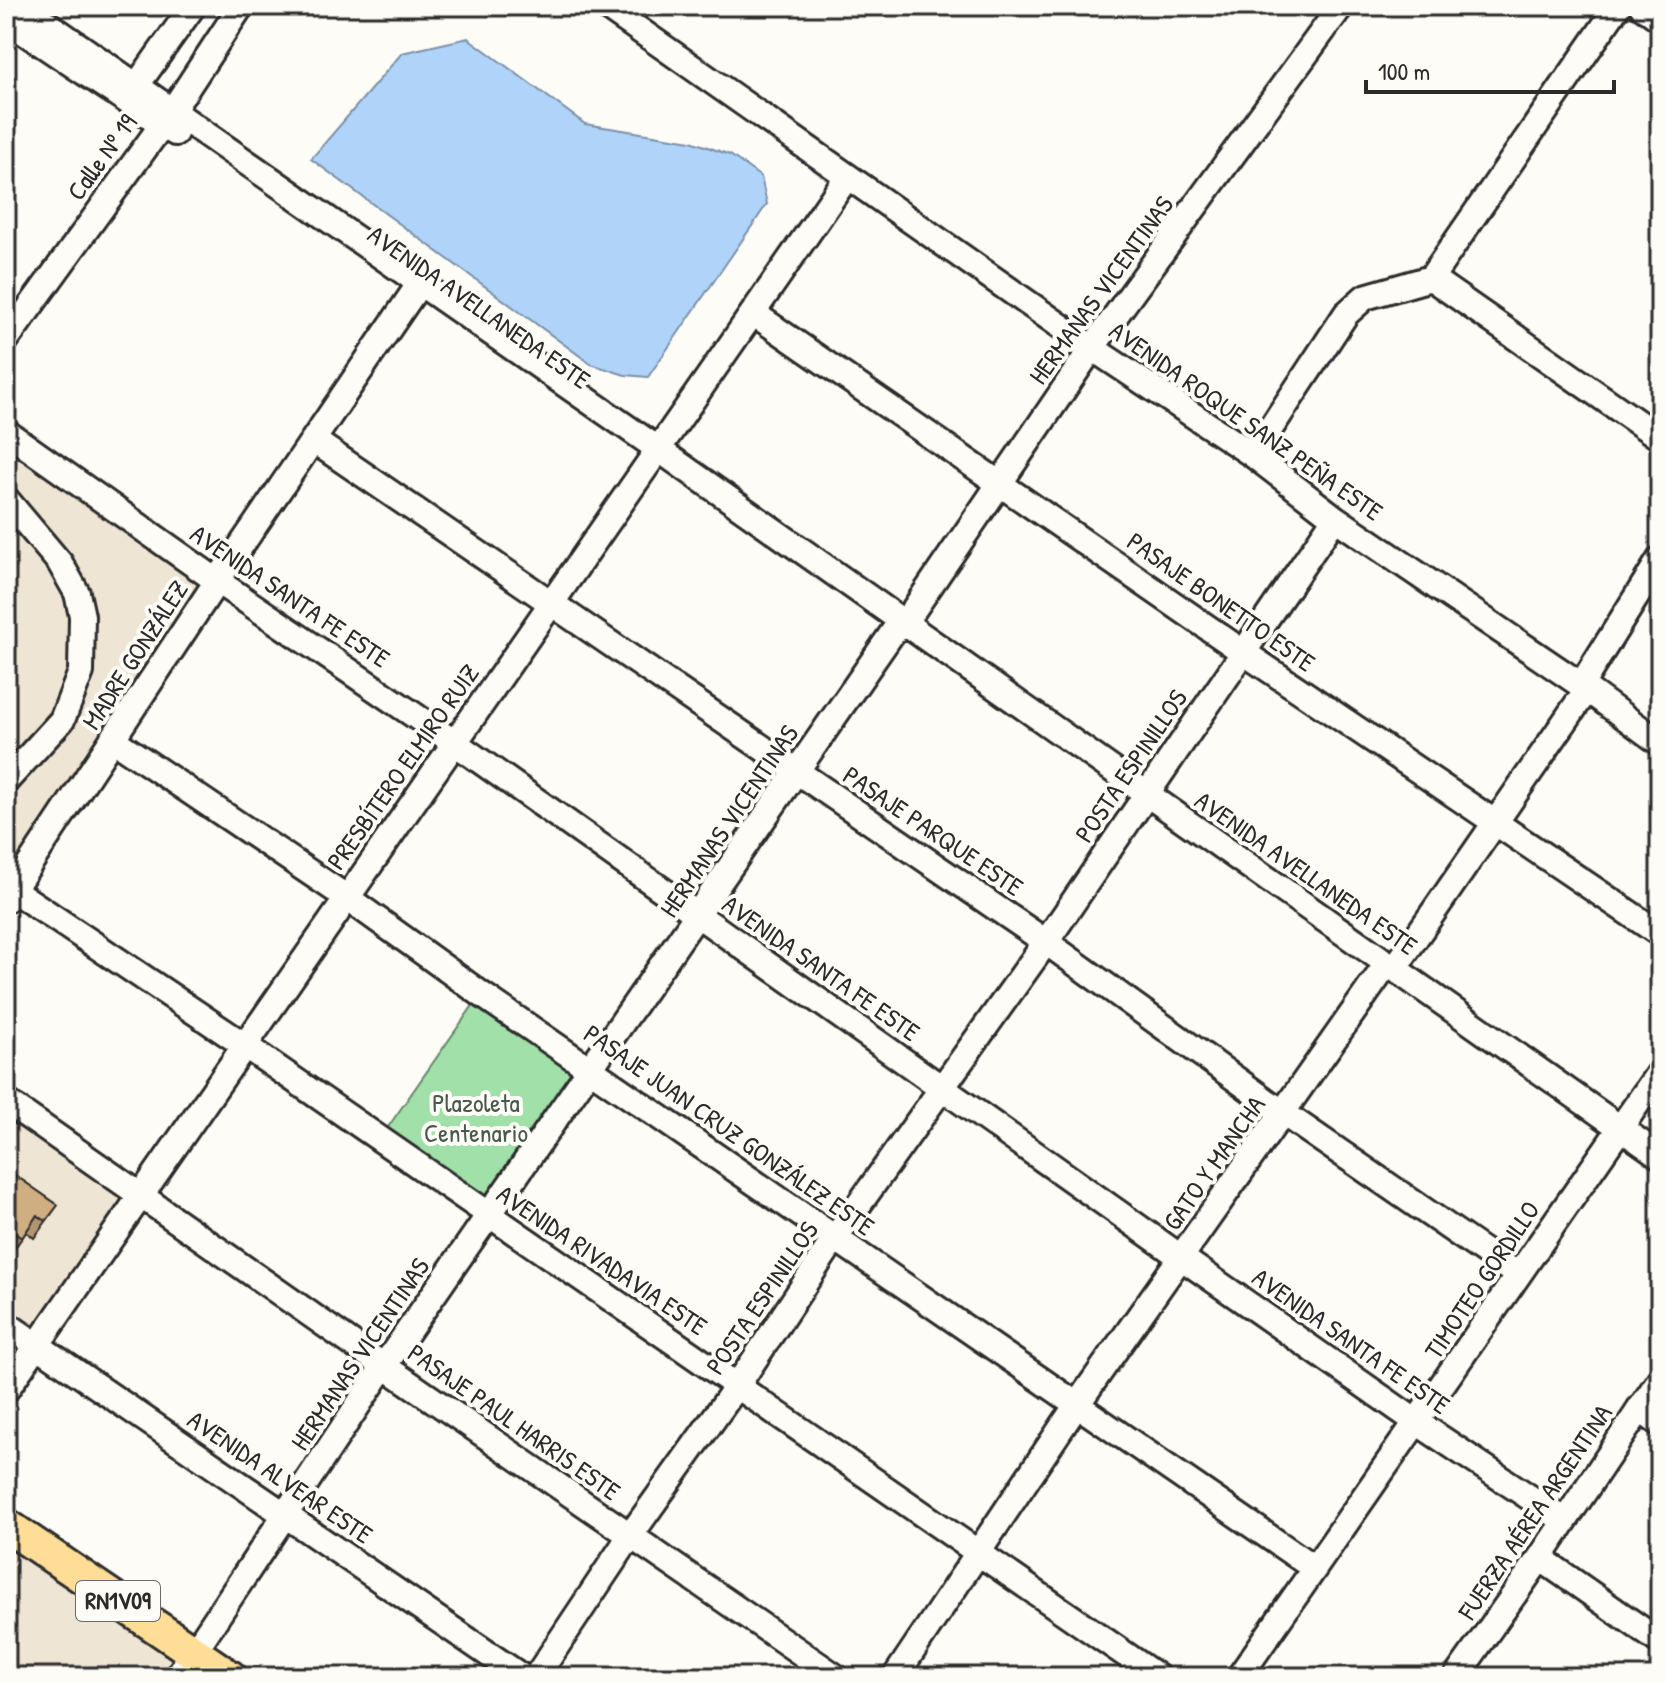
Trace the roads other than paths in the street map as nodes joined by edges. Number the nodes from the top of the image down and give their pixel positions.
1 (22, 6) edge
2 (193, 6) edge
3 (241, 6) edge
4 (605, 6) edge
5 (1341, 6) edge
6 (1618, 6) edge
7 (1642, 6) edge
8 (1660, 19) edge
9 (6, 20) edge
10 (137, 85) junction
11 (166, 117) junction
12 (847, 177) junction
13 (1431, 278) junction
14 (416, 288) junction
15 (753, 313) junction
16 (6, 340) edge
17 (1092, 348) junction
18 (6, 432) edge
19 (1660, 438) edge
20 (313, 440) junction
21 (654, 455) junction
22 (1253, 455) junction
23 (999, 482) junction
24 (6, 499) edge
25 (1335, 518) junction
26 (1660, 559) edge
27 (217, 581) junction
28 (552, 603) junction
29 (906, 631) junction
30 (1243, 652) junction
31 (1584, 688) junction
32 (112, 739) junction
33 (455, 743) junction
34 (1660, 743) edge
35 (796, 773) junction
36 (6, 781) edge
37 (1145, 795) junction
38 (1496, 824) junction
39 (9, 895) edge
40 (346, 897) junction
41 (698, 916) junction
42 (1660, 934) edge
43 (1046, 942) junction
44 (1387, 964) junction
45 (244, 1045) junction
46 (591, 1068) junction
47 (1660, 1071) edge
48 (943, 1087) junction
49 (6, 1101) edge
50 (1283, 1113) junction
51 (1620, 1130) junction
52 (1660, 1156) edge
53 (140, 1194) junction
54 (488, 1216) junction
55 (835, 1238) junction
56 (1182, 1258) junction
57 (1518, 1275) junction
58 (6, 1324) edge
59 (37, 1345) junction
60 (384, 1366) junction
61 (1660, 1379) edge
62 (737, 1386) junction
63 (6, 1390) edge
64 (1076, 1406) junction
65 (1639, 1409) junction
66 (1418, 1423) junction
67 (1660, 1424) edge
68 (285, 1515) junction
69 (1565, 1521) junction
70 (6, 1525) edge
71 (630, 1536) junction
72 (978, 1554) junction
73 (1540, 1558) junction
74 (1314, 1568) junction
75 (1660, 1642) edge
76 (185, 1664) edge
77 (230, 1677) edge
78 (522, 1677) edge
79 (536, 1677) edge
80 (836, 1677) edge
81 (895, 1677) edge
82 (1158, 1677) edge
83 (1239, 1677) edge
84 (1456, 1677) edge

1 - 10 street, AVENIDA AVELLANEDA ESTE
2 - 10 street
3 - 11 street, Calle Nº 19
4 - 12 street, AVENIDA ROQUE SANZ PEÑA ESTE
5 - 17 street, HERMANAS VICENTINAS
6 - 13 street
7 - 8 street
9 - 11 street, AVENIDA AVELLANEDA ESTE
10 - 11 street, AVENIDA AVELLANEDA ESTE
11 - 14 street, AVENIDA AVELLANEDA ESTE
11 - 16 street, Calle Nº 19
12 - 15 street, PRESBÍTERO ELMIRO RUIZ
12 - 17 street, AVENIDA ROQUE SANZ PEÑA ESTE
13 - 19 street
13 - 22 street
14 - 20 street, MADRE GONZÁLEZ
14 - 21 street, AVENIDA AVELLANEDA ESTE
15 - 21 street, PRESBÍTERO ELMIRO RUIZ
15 - 23 street, PASAJE BONETTO ESTE
17 - 22 street, AVENIDA ROQUE SANZ PEÑA ESTE
17 - 23 street, HERMANAS VICENTINAS
18 - 27 street, AVENIDA SANTA FE ESTE
20 - 27 street, MADRE GONZÁLEZ
20 - 28 street, PASAJE PARQUE ESTE
21 - 28 street, PRESBÍTERO ELMIRO RUIZ
21 - 29 street, AVENIDA AVELLANEDA ESTE
22 - 25 street, AVENIDA ROQUE SANZ PEÑA ESTE
23 - 29 street, HERMANAS VICENTINAS
23 - 30 street, PASAJE BONETTO ESTE
24 - 36 street
25 - 30 street, POSTA ESPINILLOS
25 - 31 street, AVENIDA ROQUE SANZ PEÑA ESTE
26 - 31 street, GATO Y MANCHA
27 - 32 street, MADRE GONZÁLEZ
27 - 33 street, AVENIDA SANTA FE ESTE
28 - 33 street, PRESBÍTERO ELMIRO RUIZ
28 - 35 street, PASAJE PARQUE ESTE
29 - 35 street, HERMANAS VICENTINAS
29 - 37 street, AVENIDA AVELLANEDA ESTE
30 - 37 street, POSTA ESPINILLOS
30 - 38 street, PASAJE BONETTO ESTE
31 - 34 street, AVENIDA ROQUE SANZ PEÑA ESTE
31 - 38 street, GATO Y MANCHA
32 - 39 street, MADRE GONZÁLEZ
32 - 40 street, PASAJE JUAN CRUZ GONZÁLEZ ESTE
33 - 40 street, PRESBÍTERO ELMIRO RUIZ
33 - 41 street, AVENIDA SANTA FE ESTE
35 - 41 street, HERMANAS VICENTINAS
35 - 43 street, PASAJE PARQUE ESTE
37 - 43 street, POSTA ESPINILLOS
37 - 44 street, AVENIDA AVELLANEDA ESTE
38 - 42 street, PASAJE BONETTO ESTE
38 - 44 street, GATO Y MANCHA
39 - 45 street, AVENIDA RIVADAVIA ESTE
40 - 45 street, PRESBÍTERO ELMIRO RUIZ
40 - 46 street, PASAJE JUAN CRUZ GONZÁLEZ ESTE
41 - 46 street, HERMANAS VICENTINAS
41 - 48 street, AVENIDA SANTA FE ESTE
43 - 48 street, POSTA ESPINILLOS
43 - 50 street, PASAJE PARQUE ESTE
44 - 50 street, GATO Y MANCHA
44 - 51 street, AVENIDA AVELLANEDA ESTE
45 - 53 street, PRESBÍTERO ELMIRO RUIZ
45 - 54 street, AVENIDA RIVADAVIA ESTE
46 - 54 street, HERMANAS VICENTINAS
46 - 55 street, PASAJE JUAN CRUZ GONZÁLEZ ESTE
47 - 51 street, TIMOTEO GORDILLO
48 - 55 street, POSTA ESPINILLOS
48 - 56 street, AVENIDA SANTA FE ESTE
49 - 53 street, PASAJE PAUL HARRIS ESTE
50 - 56 street, GATO Y MANCHA
50 - 57 street, PASAJE PARQUE ESTE
51 - 52 street, AVENIDA AVELLANEDA ESTE
51 - 57 street, TIMOTEO GORDILLO
53 - 59 street, PRESBÍTERO ELMIRO RUIZ
53 - 60 street, PASAJE PAUL HARRIS ESTE
54 - 60 street, HERMANAS VICENTINAS
54 - 62 street, AVENIDA RIVADAVIA ESTE
55 - 62 street, POSTA ESPINILLOS
55 - 64 street, PASAJE JUAN CRUZ GONZÁLEZ ESTE
56 - 64 street, GATO Y MANCHA
56 - 66 street, AVENIDA SANTA FE ESTE
57 - 66 street, TIMOTEO GORDILLO
58 - 59 street, AVENIDA ALVEAR ESTE
59 - 63 street, PRESBÍTERO ELMIRO RUIZ
59 - 68 street, AVENIDA ALVEAR ESTE
60 - 68 street, HERMANAS VICENTINAS
60 - 71 street, PASAJE PAUL HARRIS ESTE
61 - 65 street, FUERZA AÉREA ARGENTINA
62 - 71 street, POSTA ESPINILLOS
62 - 72 street, AVENIDA RIVADAVIA ESTE
64 - 72 street, GATO Y MANCHA
64 - 74 street, PASAJE JUAN CRUZ GONZÁLEZ ESTE
65 - 67 street
65 - 69 street, FUERZA AÉREA ARGENTINA
66 - 69 street, AVENIDA SANTA FE ESTE
66 - 74 street, TIMOTEO GORDILLO
68 - 76 street, HERMANAS VICENTINAS
68 - 78 street, AVENIDA ALVEAR ESTE
69 - 73 street, FUERZA AÉREA ARGENTINA
70 - 76 main road, RN1V09
71 - 79 street, POSTA ESPINILLOS
71 - 80 street, PASAJE PAUL HARRIS ESTE
72 - 81 street, GATO Y MANCHA
72 - 82 street, AVENIDA RIVADAVIA ESTE
73 - 75 street
73 - 84 street, FUERZA AÉREA ARGENTINA
74 - 83 street, TIMOTEO GORDILLO
76 - 77 main road, RN1V09

